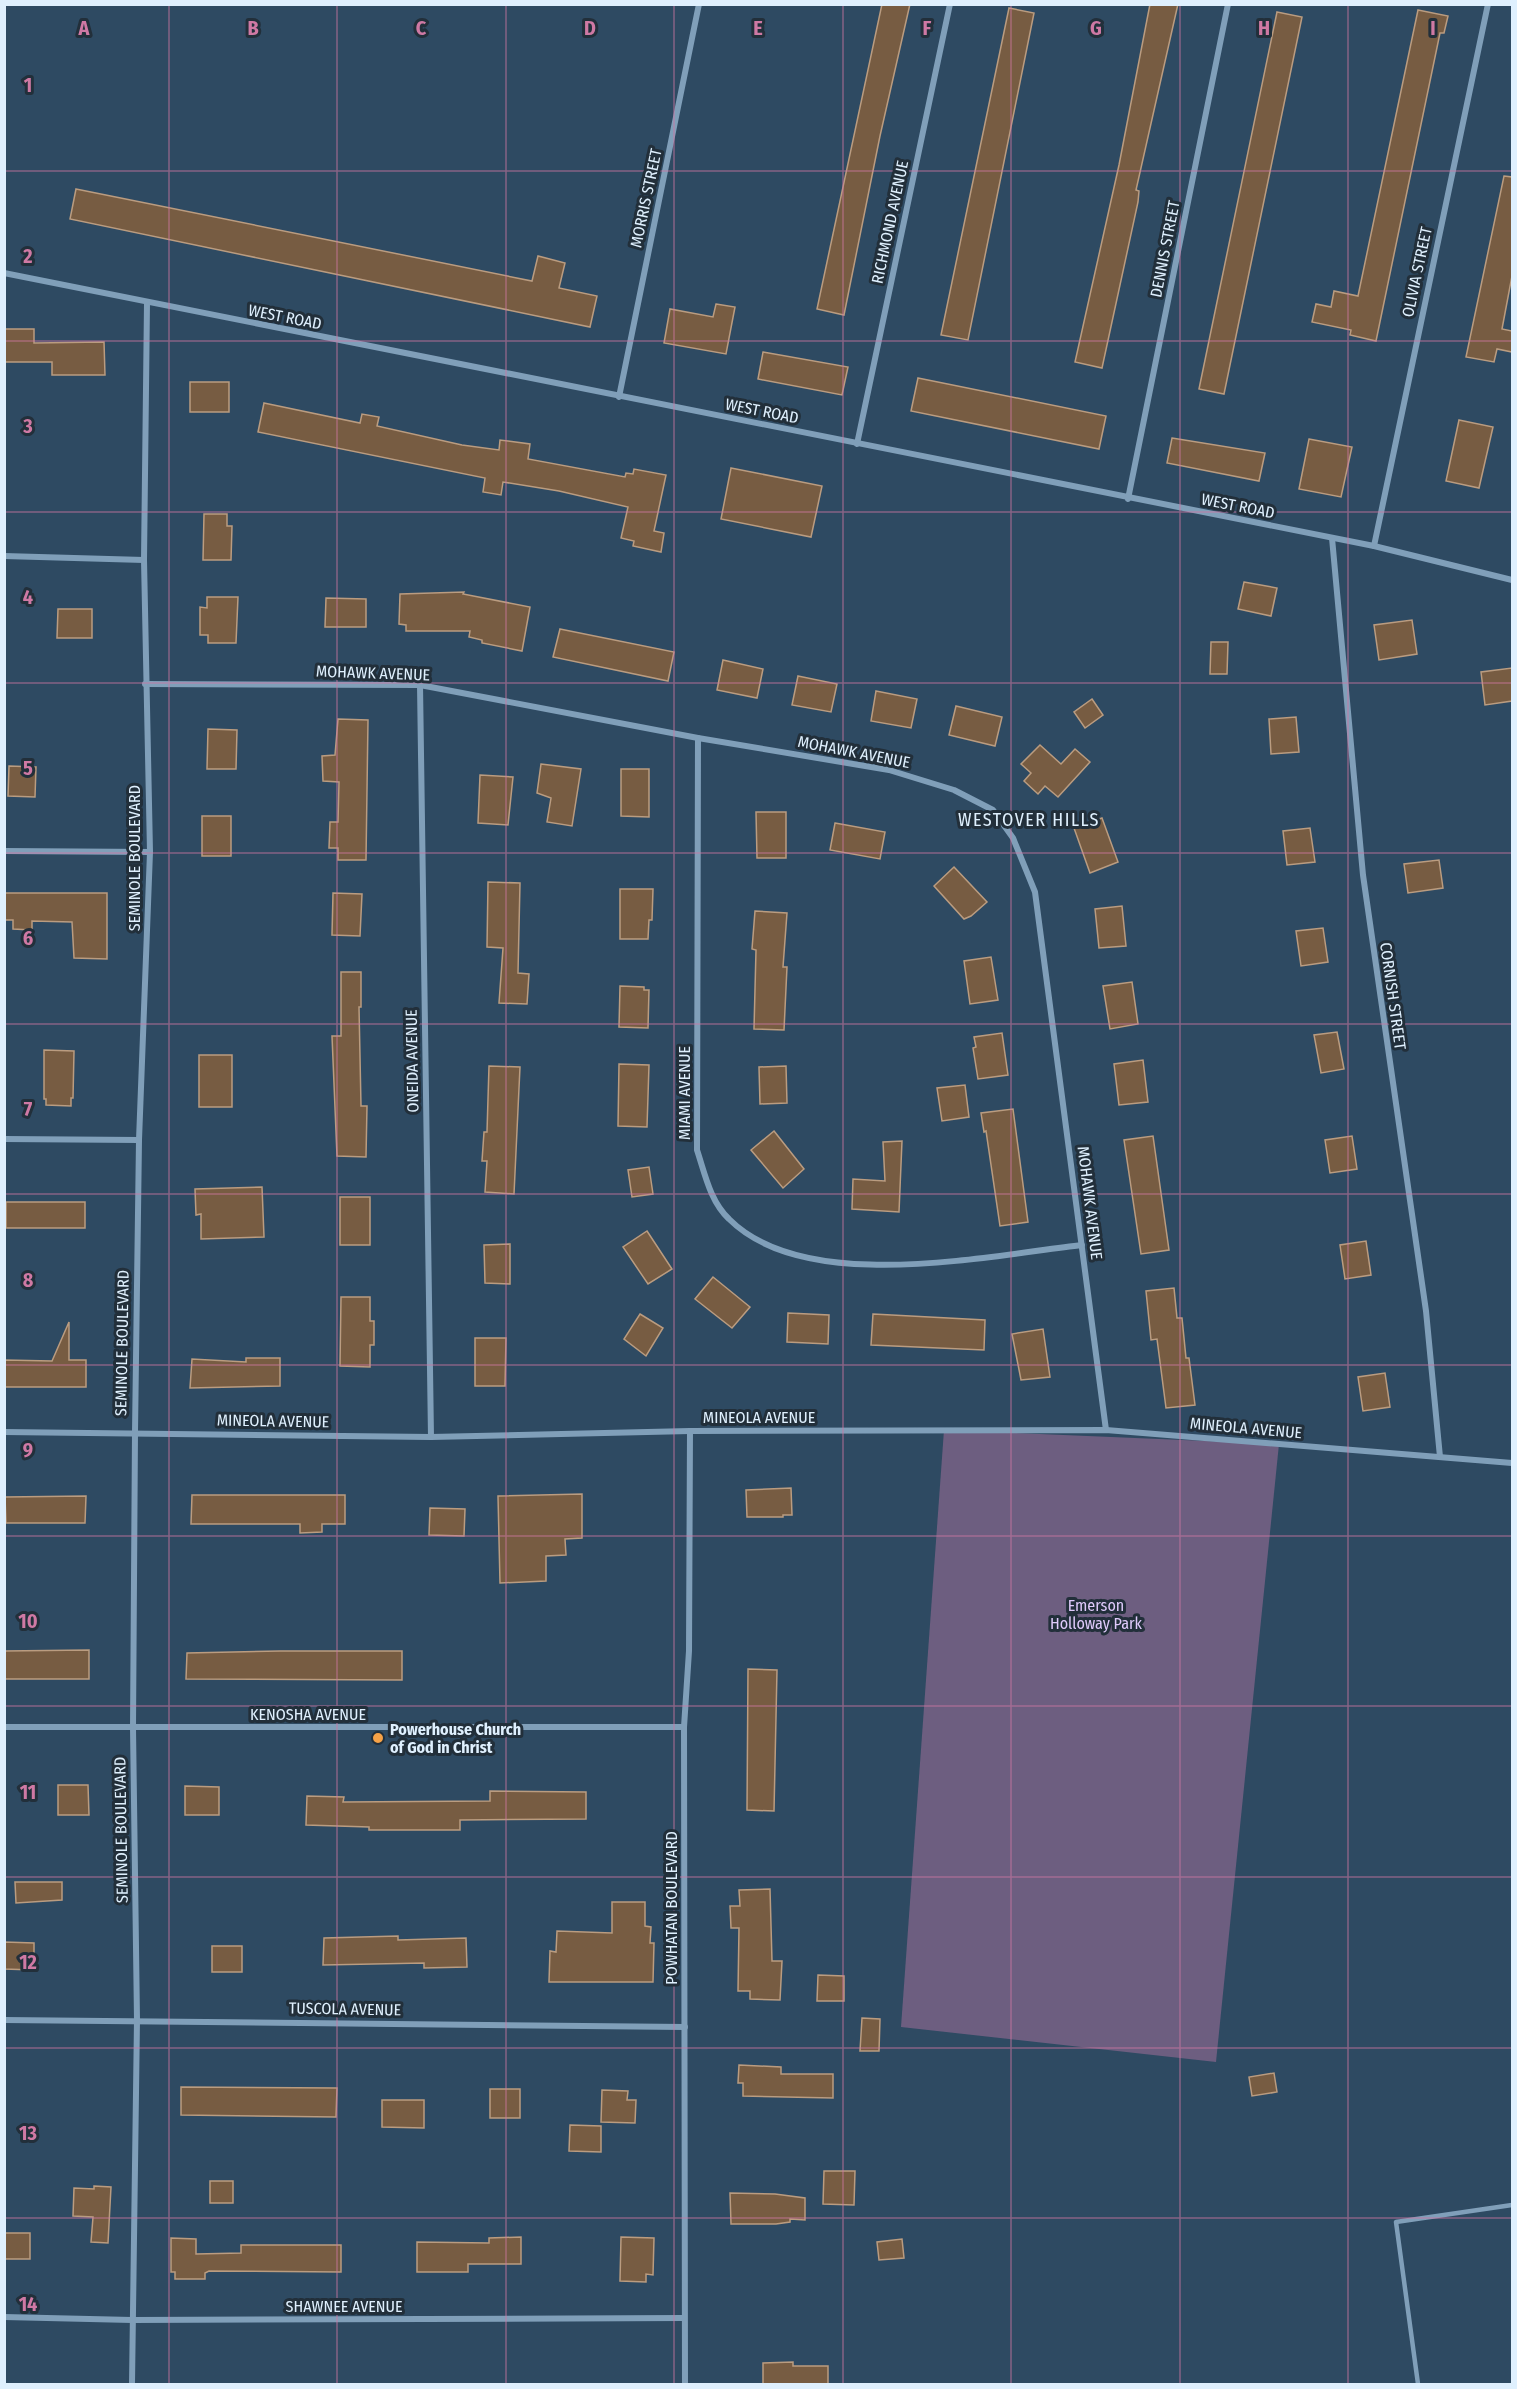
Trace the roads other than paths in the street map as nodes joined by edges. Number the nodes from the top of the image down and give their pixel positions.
1 (699, 4) edge
2 (950, 4) edge
3 (1228, 4) edge
4 (1488, 4) edge
5 (4, 273) edge
6 (147, 303) junction
7 (619, 397) junction
8 (857, 444) junction
9 (1128, 499) junction
10 (1332, 538) junction
11 (1374, 546) junction
12 (4, 556) edge
13 (144, 560) junction
14 (1512, 580) edge
15 (145, 684) junction
16 (420, 686) junction
17 (698, 738) junction
18 (4, 851) edge
19 (150, 852) junction
20 (4, 1139) edge
21 (139, 1140) junction
22 (1082, 1245) junction
23 (1106, 1430) junction
24 (690, 1431) junction
25 (4, 1432) edge
26 (135, 1432) junction
27 (431, 1437) junction
28 (1440, 1457) junction
29 (1512, 1463) edge
30 (4, 1727) edge
31 (684, 1727) junction
32 (134, 1728) junction
33 (4, 2020) edge
34 (137, 2020) junction
35 (685, 2027) junction
36 (1512, 2205) edge
37 (4, 2317) edge
38 (684, 2318) junction
39 (132, 2320) junction
40 (132, 2385) edge
41 (685, 2385) edge
42 (1418, 2385) edge

1 - 7 street, MORRIS STREET
2 - 8 street, RICHMOND AVENUE
3 - 9 street, DENNIS STREET
4 - 11 street, OLIVIA STREET
5 - 6 street, WEST ROAD
6 - 7 street, WEST ROAD
6 - 13 street, SEMINOLE BOULEVARD
7 - 8 street, WEST ROAD
8 - 9 street, WEST ROAD
9 - 10 street, WEST ROAD
10 - 11 street, WEST ROAD
10 - 28 street, CORNISH STREET
11 - 14 street, WEST ROAD
12 - 13 street
13 - 15 street, SEMINOLE BOULEVARD
15 - 16 street, MOHAWK AVENUE
15 - 19 street, SEMINOLE BOULEVARD
16 - 17 street, MOHAWK AVENUE
16 - 27 street, ONEIDA AVENUE
17 - 22 street, MOHAWK AVENUE
17 - 22 street, MIAMI AVENUE
18 - 19 street
19 - 21 street, SEMINOLE BOULEVARD
20 - 21 street
21 - 26 street, SEMINOLE BOULEVARD
22 - 23 street, MOHAWK AVENUE
23 - 24 street, MINEOLA AVENUE
23 - 28 street, MINEOLA AVENUE
24 - 27 street, MINEOLA AVENUE
24 - 31 street, POWHATAN BOULEVARD
25 - 26 street, MINEOLA AVENUE
26 - 27 street, MINEOLA AVENUE
26 - 32 street, SEMINOLE BOULEVARD
28 - 29 street, MINEOLA AVENUE
30 - 32 street, KENOSHA AVENUE
31 - 32 street, KENOSHA AVENUE
31 - 35 street, POWHATAN BOULEVARD
32 - 34 street, SEMINOLE BOULEVARD
33 - 34 street, TUSCOLA AVENUE
34 - 35 street, TUSCOLA AVENUE
34 - 39 street, SEMINOLE BOULEVARD
35 - 38 street, POWHATAN BOULEVARD
36 - 42 lane
37 - 39 street, SHAWNEE AVENUE
38 - 39 street, SHAWNEE AVENUE
38 - 41 street, POWHATAN BOULEVARD
39 - 40 street, SEMINOLE BOULEVARD

